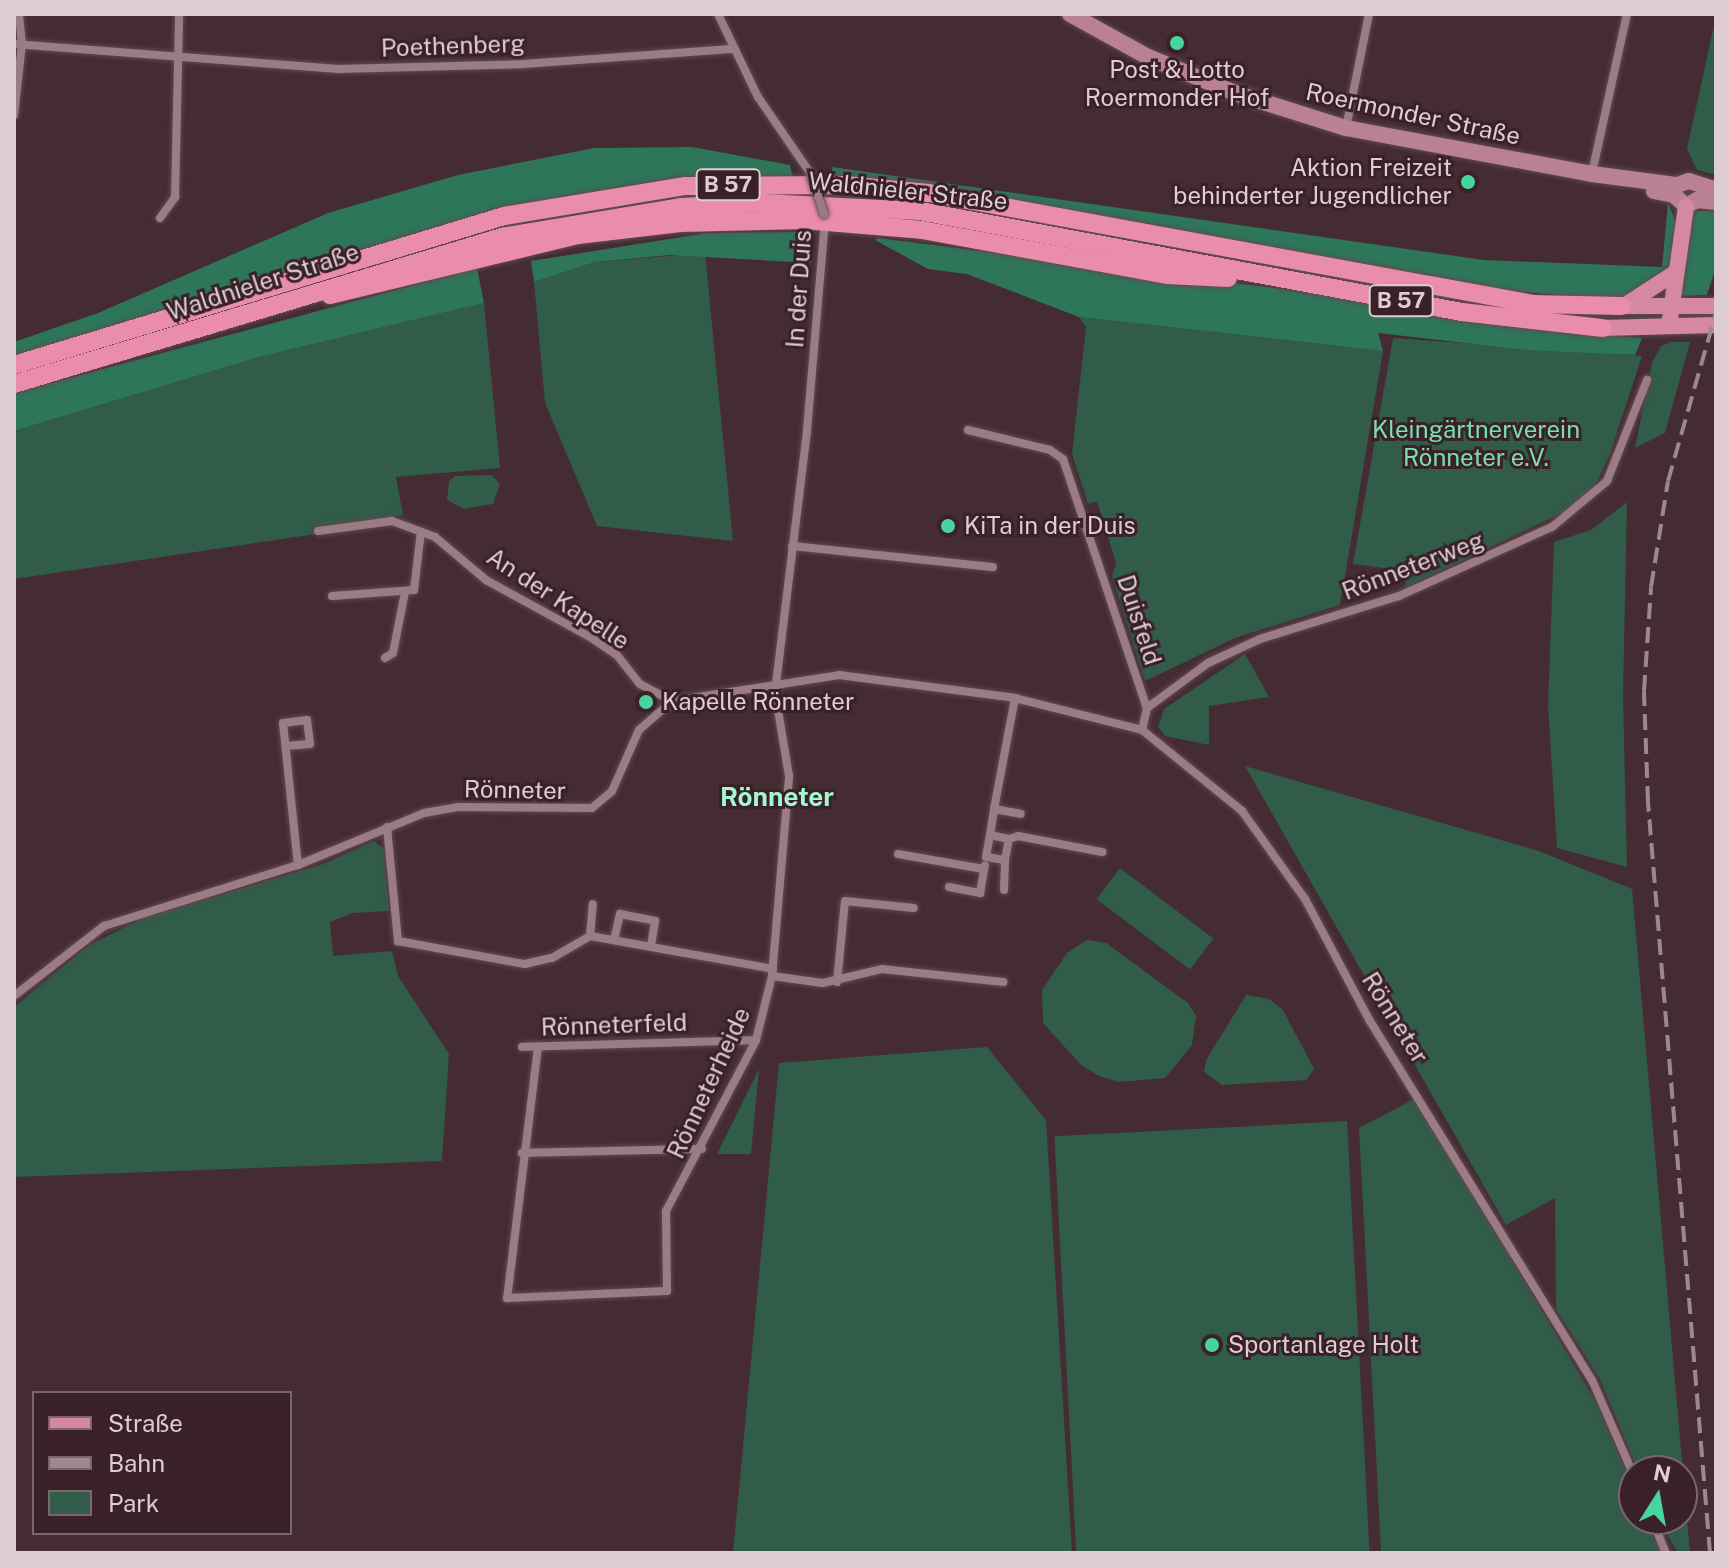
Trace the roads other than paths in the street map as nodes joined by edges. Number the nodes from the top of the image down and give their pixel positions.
1 (19, 14) edge
2 (179, 14) edge
3 (718, 14) edge
4 (1070, 14) edge
5 (1369, 14) edge
6 (1627, 14) edge
7 (18, 44) edge
8 (731, 49) junction
9 (176, 58) junction
10 (14, 115) edge
11 (1346, 128) junction
12 (1592, 174) junction
13 (1716, 190) edge
14 (1686, 195) junction
15 (1716, 202) edge
16 (160, 218) dead end
17 (824, 218) junction
18 (1675, 273) junction
19 (1291, 281) junction
20 (284, 302) junction
21 (1622, 306) junction
22 (1716, 306) edge
23 (1669, 307) junction
24 (1716, 325) edge
25 (1669, 326) junction
26 (1603, 328) joint
27 (14, 365) edge
28 (1647, 380) dead end
29 (14, 384) edge
30 (968, 430) dead end
31 (318, 531) dead end
32 (421, 531) junction
33 (792, 546) junction
34 (993, 567) dead end
35 (405, 592) junction
36 (332, 596) dead end
37 (385, 658) dead end
38 (776, 681) junction
39 (1015, 698) junction
40 (672, 701) junction
41 (1147, 708) junction
42 (1142, 730) junction
43 (286, 746) dead end
44 (994, 809) junction
45 (1021, 814) dead end
46 (387, 827) junction
47 (990, 835) junction
48 (1009, 839) junction
49 (1102, 852) dead end
50 (898, 854) dead end
51 (986, 857) junction
52 (1005, 860) junction
53 (298, 865) junction
54 (984, 869) junction
55 (949, 887) dead end
56 (1004, 890) dead end
57 (593, 904) dead end
58 (914, 908) dead end
59 (590, 936) junction
60 (614, 940) junction
61 (651, 947) junction
62 (772, 972) junction
63 (837, 982) junction
64 (1003, 982) dead end
65 (14, 996) edge
66 (756, 1040) junction
67 (522, 1047) dead end
68 (538, 1047) junction
69 (702, 1149) junction
70 (522, 1153) junction
71 (1625, 1455) edge

1 - 7 street
2 - 9 street
3 - 8 street, In der Duis
4 - 11 main road, Roermonder Straße
5 - 11 street
6 - 12 street
7 - 9 street, Poethenberg
7 - 10 street
8 - 9 street, Poethenberg
8 - 17 street, In der Duis, bridge
9 - 16 street
11 - 12 main road, Roermonder Straße
12 - 14 main road, Roermonder Straße
13 - 14 main road, Roermonder Straße
14 - 15 main road, Roermonder Straße
14 - 18 main road
17 - 19 highway
17 - 20 highway
17 - 33 street, In der Duis
18 - 21 main road
18 - 23 main road
19 - 20 highway, Waldnieler Straße / B 57
19 - 26 highway, Waldnieler Straße / B 57
20 - 29 highway, Waldnieler Straße / B 57
21 - 23 main road, Waldnieler Straße / B 57
21 - 27 highway, Waldnieler Straße / B 57
22 - 23 main road, Waldnieler Straße / B 57
23 - 25 main road
24 - 25 main road, Waldnieler Straße / B 57
25 - 26 main road, Waldnieler Straße / B 57
28 - 41 street, Rönneterweg
30 - 41 street, Duisfeld
31 - 32 street, An der Kapelle
32 - 35 street
32 - 40 street, An der Kapelle
33 - 34 street
33 - 38 street, In der Duis
35 - 36 street
35 - 37 street
38 - 39 street, Rönneter
38 - 40 street, Rönneter
38 - 62 street, Rönneterheide
39 - 42 street, Rönneter
39 - 44 street
40 - 46 street, Rönneter
41 - 42 street
42 - 71 street, Rönneter
43 - 53 street
44 - 45 street
44 - 47 street
46 - 53 street, Rönneter
46 - 59 street
47 - 48 street
47 - 51 street
48 - 49 street
48 - 52 street
50 - 54 street
51 - 52 street
51 - 54 street
52 - 56 street
53 - 65 street, Rönneter
54 - 55 street
57 - 59 street
58 - 63 street
59 - 60 street
60 - 61 street
60 - 61 street
61 - 62 street
62 - 63 street
62 - 66 street, Rönneterheide
63 - 64 street
66 - 68 street, Rönneterfeld
66 - 69 street, Rönneterheide
67 - 68 street, Rönneterfeld
68 - 70 street
69 - 70 street
69 - 70 street, Rönneterheide

